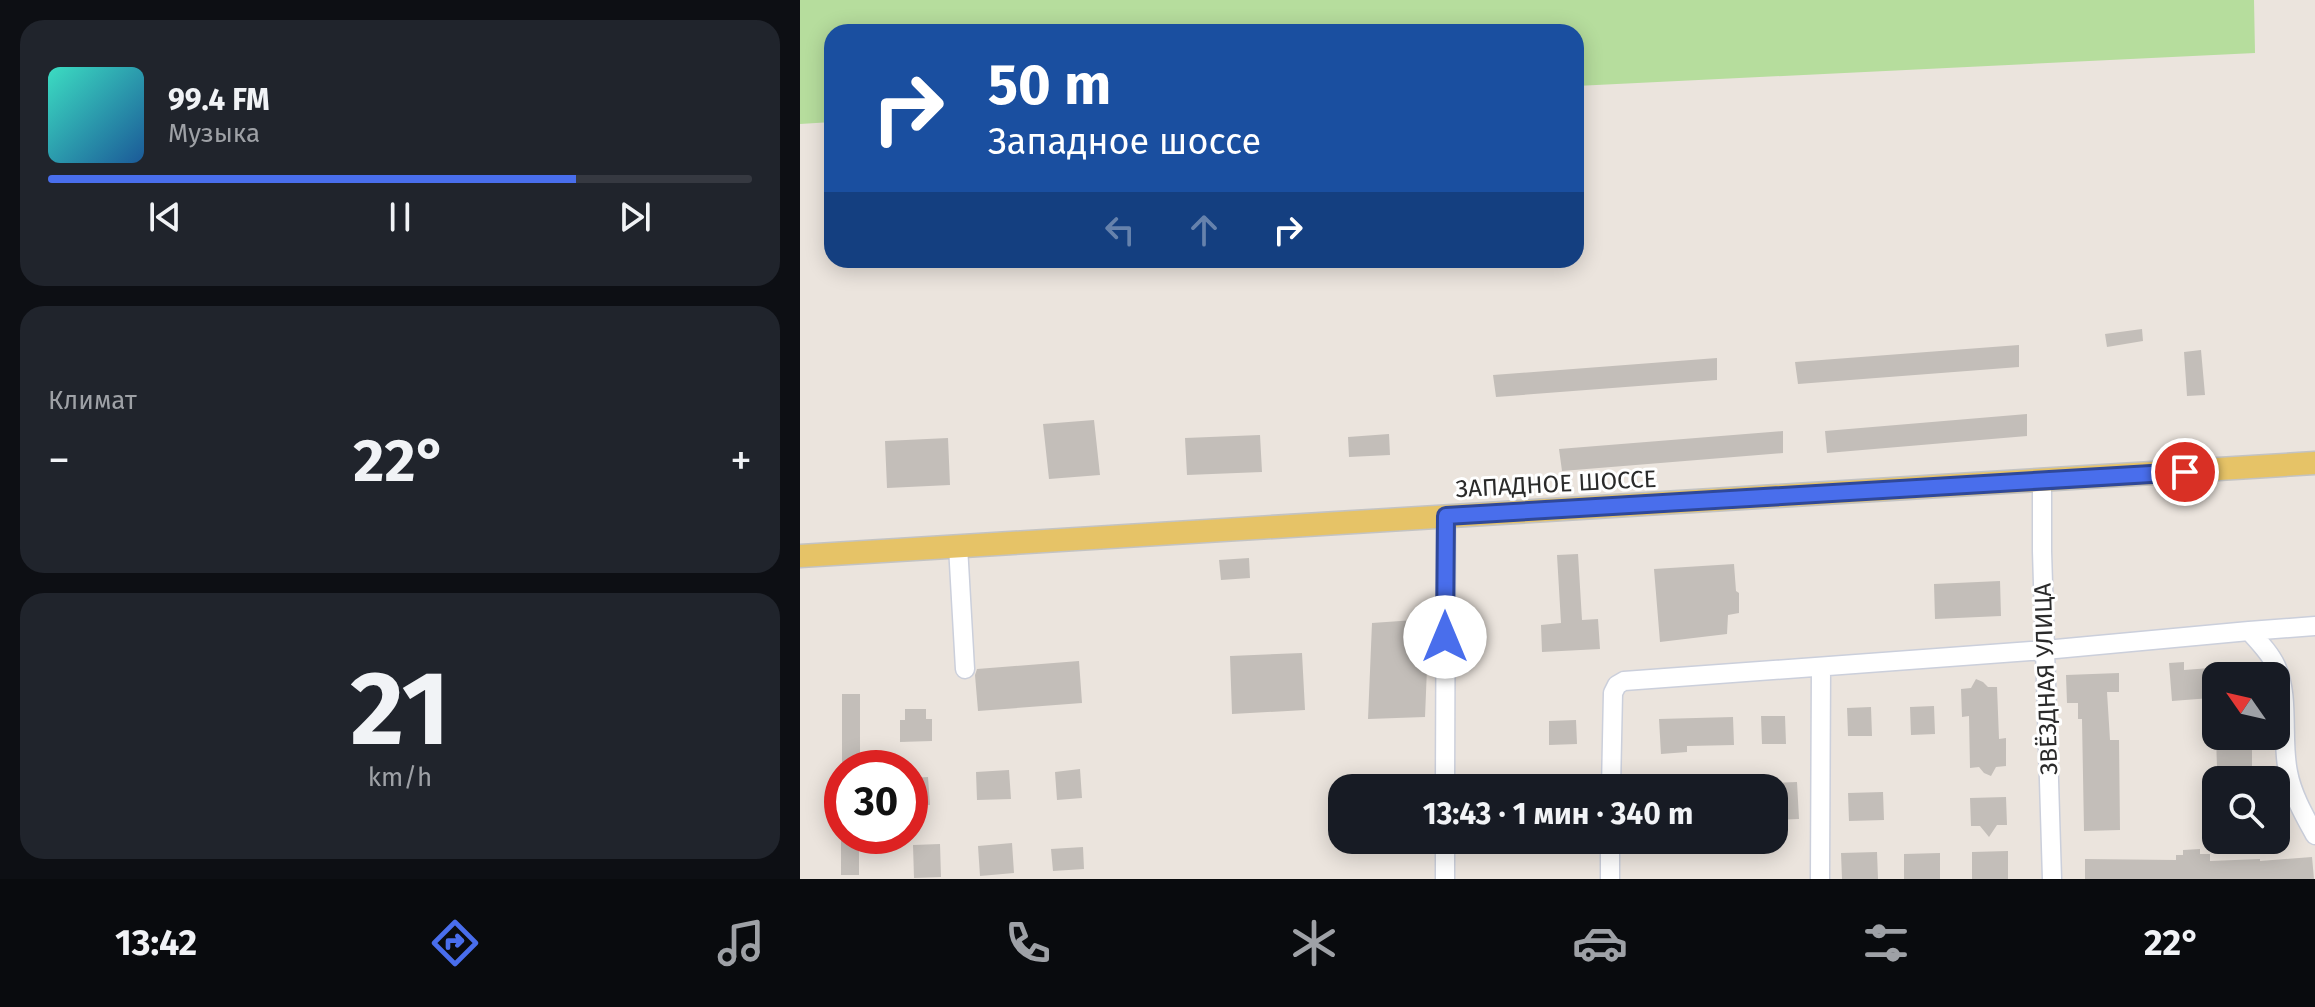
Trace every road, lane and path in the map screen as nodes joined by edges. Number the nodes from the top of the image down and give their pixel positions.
1 (2315, 463) edge
2 (2042, 479) junction
3 (1446, 516) junction
4 (958, 546) junction
5 (800, 556) edge
6 (2315, 626) edge
7 (2249, 631) junction
8 (2045, 650) junction
9 (1821, 667) junction
10 (965, 669) dead end
11 (1445, 774) edge
12 (1611, 774) edge
13 (2315, 835) edge
14 (1445, 854) edge
15 (1610, 854) edge
16 (1445, 879) edge
17 (1610, 879) edge
18 (1820, 879) edge
19 (2052, 879) edge

1 - 2 main road, ЗАПАДНОЕ ШОССЕ
2 - 3 main road, ЗАПАДНОЕ ШОССЕ
2 - 8 street, ЗВЁЗДНАЯ УЛИЦА
3 - 4 main road, ЗАПАДНОЕ ШОССЕ
3 - 11 street
4 - 5 main road, ЗАПАДНОЕ ШОССЕ
4 - 10 street
6 - 7 street
7 - 8 street
7 - 13 street
8 - 9 street
8 - 19 street, ЗВЁЗДНАЯ УЛИЦА
9 - 12 street
9 - 18 street
14 - 16 street
15 - 17 street

